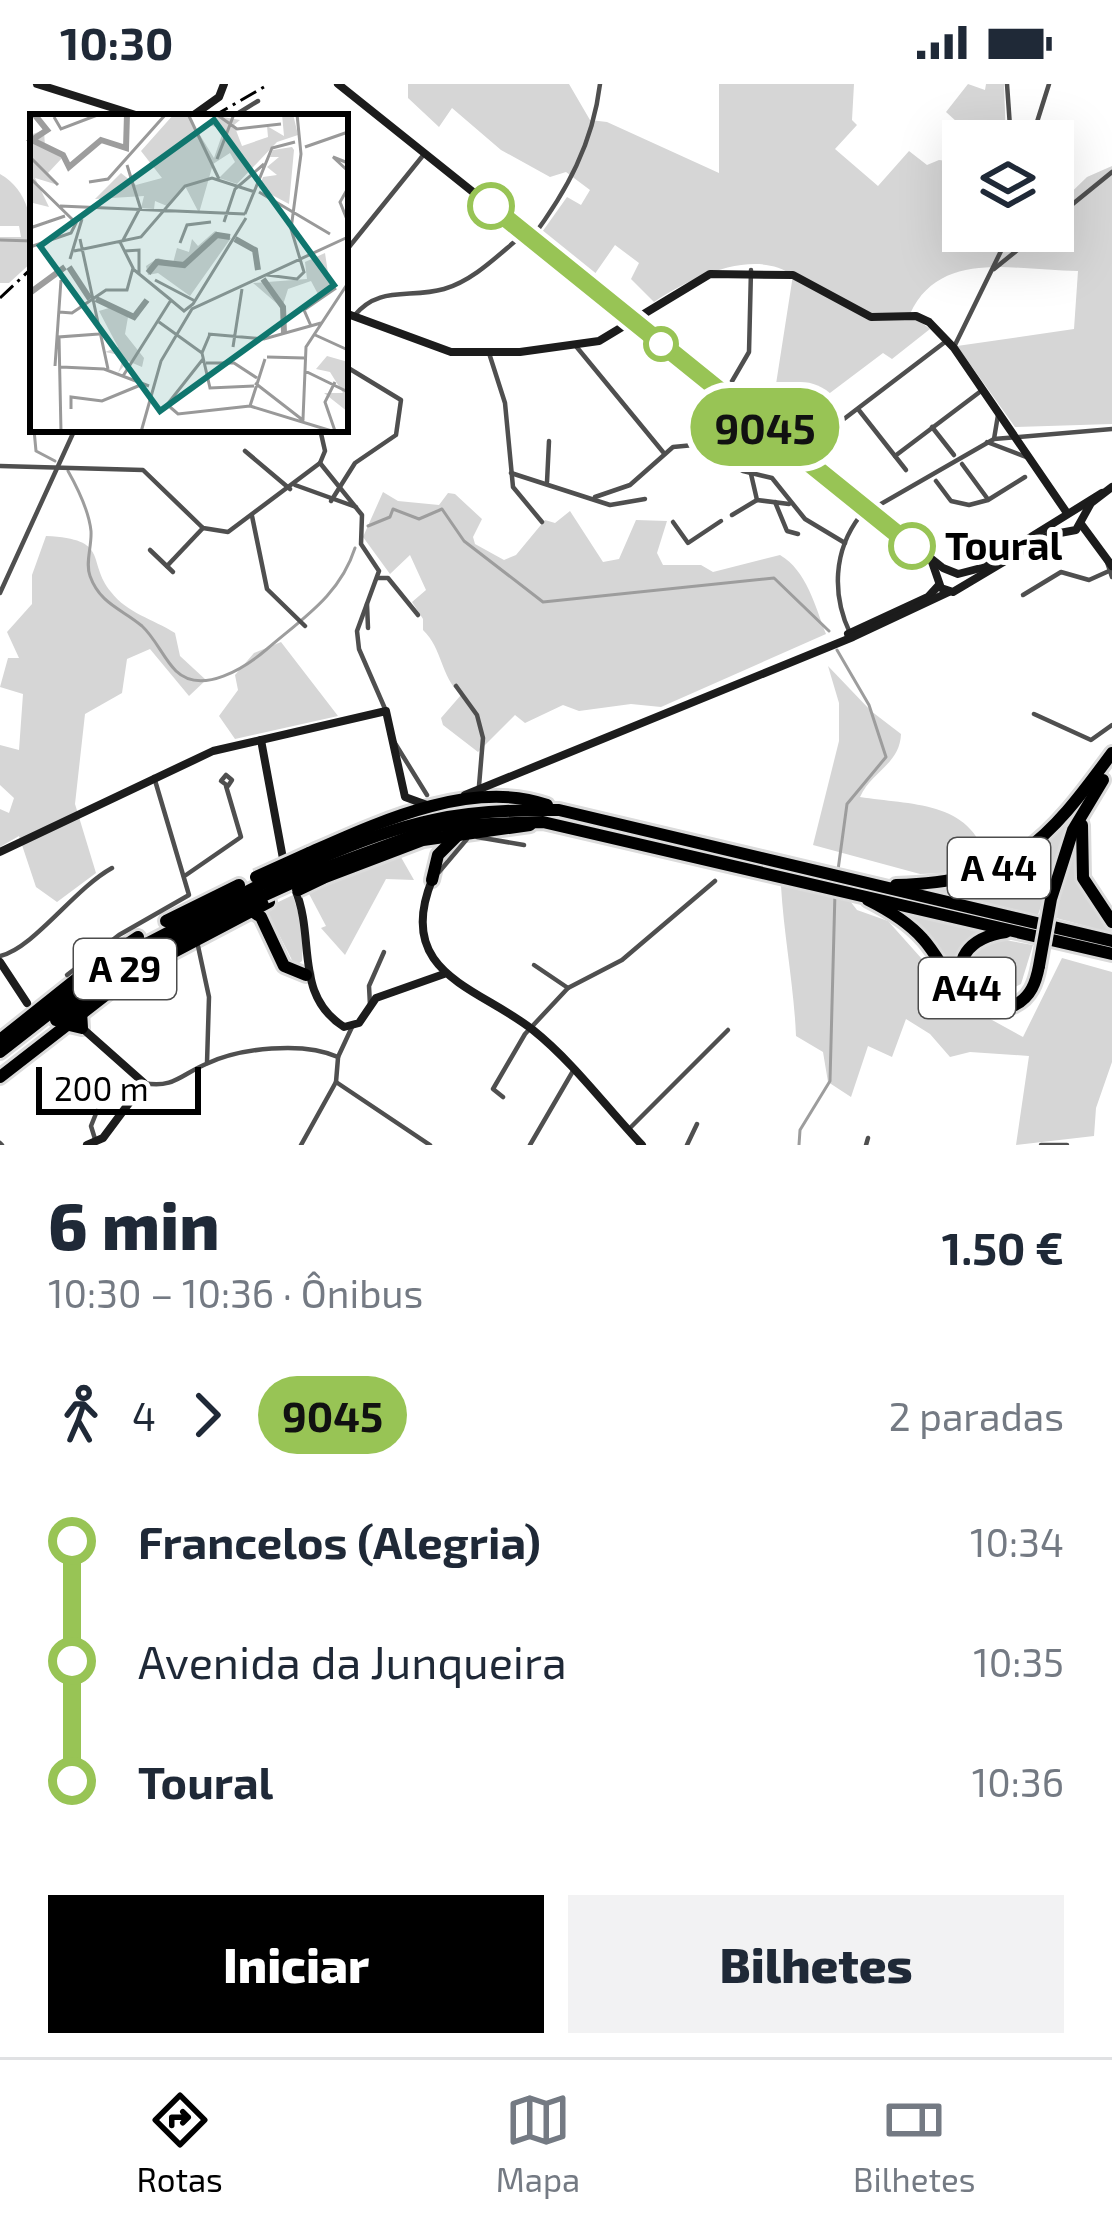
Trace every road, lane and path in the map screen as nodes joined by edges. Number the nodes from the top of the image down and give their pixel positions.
1 (37, 84) edge
2 (338, 84) edge
3 (600, 84) edge
4 (1007, 84) edge
5 (1048, 84) edge
6 (224, 87) edge
7 (258, 101) dead end
8 (132, 114) edge
9 (194, 114) edge
10 (237, 114) edge
11 (1010, 120) edge
12 (1038, 120) edge
13 (425, 153) junction
14 (1112, 172) edge
15 (1074, 203) edge
16 (528, 236) junction
17 (348, 248) edge
18 (997, 252) edge
19 (1015, 252) edge
20 (751, 270) junction
21 (992, 270) junction
22 (349, 314) edge
23 (635, 322) junction
24 (950, 344) junction
25 (574, 345) junction
26 (489, 353) junction
27 (348, 368) edge
28 (982, 390) junction
29 (724, 394) junction
30 (858, 409) junction
31 (998, 412) junction
32 (840, 422) dead end
33 (932, 427) junction
34 (1112, 429) edge
35 (74, 432) edge
36 (321, 432) edge
37 (1034, 434) junction
38 (1014, 436) junction
39 (994, 439) junction
40 (549, 441) dead end
41 (986, 442) junction
42 (245, 451) dead end
43 (663, 452) junction
44 (954, 454) dead end
45 (895, 456) junction
46 (1028, 456) junction
47 (320, 463) junction
48 (962, 464) dead end
49 (0, 466) edge
50 (59, 467) junction
51 (906, 470) dead end
52 (512, 472) junction
53 (751, 474) junction
54 (1024, 477) dead end
55 (936, 481) dead end
56 (548, 482) junction
57 (292, 487) junction
58 (1112, 487) edge
59 (342, 489) junction
60 (1102, 494) junction
61 (595, 496) junction
62 (645, 499) dead end
63 (757, 500) junction
64 (988, 500) junction
65 (331, 501) junction
66 (775, 502) junction
67 (789, 504) junction
68 (356, 507) junction
69 (868, 511) junction
70 (1067, 514) junction
71 (732, 515) dead end
72 (252, 516) junction
73 (722, 521) dead end
74 (542, 522) dead end
75 (673, 522) dead end
76 (1075, 526) junction
77 (203, 528) junction
78 (798, 534) dead end
79 (845, 543) junction
80 (150, 550) dead end
81 (931, 561) junction
82 (1111, 571) edge
83 (956, 576) junction
84 (378, 578) junction
85 (939, 581) junction
86 (950, 592) junction
87 (0, 593) edge
88 (367, 595) junction
89 (1023, 595) dead end
90 (418, 615) dead end
91 (303, 624) dead end
92 (368, 628) dead end
93 (850, 633) junction
94 (832, 644) junction
95 (456, 686) dead end
96 (386, 711) junction
97 (1034, 714) dead end
98 (1112, 724) edge
99 (273, 737) junction
100 (261, 740) junction
101 (393, 740) junction
102 (250, 743) junction
103 (264, 752) junction
104 (1112, 753) edge
105 (1112, 766) edge
106 (154, 777) junction
107 (226, 786) dead end
108 (481, 790) junction
109 (404, 791) junction
110 (429, 799) junction
111 (1086, 799) junction
112 (559, 810) junction
113 (398, 817) junction
114 (543, 823) junction
115 (461, 832) junction
116 (524, 845) dead end
117 (0, 852) edge
118 (317, 866) junction
119 (112, 868) dead end
120 (186, 875) junction
121 (809, 875) junction
122 (432, 880) junction
123 (715, 881) dead end
124 (886, 885) junction
125 (859, 886) junction
126 (262, 895) junction
127 (1112, 922) edge
128 (1013, 931) junction
129 (1112, 941) edge
130 (198, 946) dead end
131 (384, 952) dead end
132 (1112, 954) edge
133 (0, 959) edge
134 (435, 962) junction
135 (534, 965) dead end
136 (1037, 965) junction
137 (307, 971) junction
138 (443, 974) junction
139 (67, 975) dead end
140 (430, 976) junction
141 (4, 978) edge
142 (568, 988) junction
143 (370, 1005) junction
144 (31, 1009) junction
145 (81, 1011) junction
146 (64, 1024) junction
147 (82, 1028) junction
148 (352, 1028) junction
149 (532, 1029) junction
150 (728, 1030) dead end
151 (0, 1040) edge
152 (0, 1052) edge
153 (338, 1058) junction
154 (207, 1063) junction
155 (0, 1066) edge
156 (573, 1072) junction
157 (0, 1077) edge
158 (336, 1082) junction
159 (145, 1083) junction
160 (503, 1097) dead end
161 (97, 1111) dead end
162 (697, 1124) dead end
163 (628, 1130) junction
164 (92, 1143) edge
165 (301, 1145) edge
166 (430, 1145) edge
167 (530, 1145) edge
168 (642, 1145) edge
169 (687, 1145) edge
170 (1041, 1145) edge
171 (1067, 1145) edge

1 - 8 main road
2 - 13 main road
3 - 16 street
4 - 11 street
5 - 12 street
6 - 9 main road
7 - 10 street
13 - 16 main road
13 - 17 street
14 - 15 street
16 - 22 street
16 - 23 main road
18 - 21 street
19 - 21 street
20 - 23 main road
20 - 24 main road
20 - 29 street
21 - 24 street
22 - 26 main road
23 - 25 main road
23 - 29 main road
24 - 28 main road
24 - 30 street
25 - 26 main road
25 - 43 street
26 - 52 street
27 - 59 street
28 - 31 main road
28 - 33 street
29 - 69 main road
30 - 32 street
30 - 45 street
31 - 38 main road
31 - 39 street
33 - 44 street
33 - 45 street
34 - 37 street
35 - 50 street
36 - 47 street
37 - 38 street
37 - 46 street
38 - 39 street
38 - 46 main road
39 - 41 street
40 - 56 street
41 - 46 street
41 - 69 street
42 - 57 street
43 - 53 street
43 - 61 street
45 - 51 street
46 - 70 main road
47 - 57 street
47 - 59 street
48 - 64 street
49 - 50 street
50 - 77 street
50 - 87 street
52 - 56 street
52 - 74 street
53 - 63 street
53 - 67 street
54 - 64 street
55 - 64 street
56 - 61 street
57 - 65 street
57 - 72 street
58 - 60 main road
59 - 65 street
59 - 68 street
60 - 70 main road
60 - 76 main road
61 - 62 street
63 - 66 street
63 - 71 street
65 - 68 street
66 - 67 street
66 - 78 street
67 - 79 street
68 - 84 street
69 - 79 street
69 - 81 main road
70 - 76 main road
70 - 76 main road
70 - 83 main road
72 - 77 street
72 - 91 street
73 - 75 street
76 - 82 main road
76 - 83 main road
77 - 80 street
79 - 93 street
81 - 83 main road
81 - 85 main road
82 - 89 street
83 - 85 main road
83 - 86 main road
84 - 88 street
84 - 90 street
85 - 86 main road
85 - 93 main road
86 - 94 main road
88 - 92 street
88 - 96 street
93 - 94 main road
94 - 108 main road
95 - 108 street
96 - 99 main road
96 - 101 main road
97 - 98 street
99 - 100 main road
99 - 103 main road
100 - 102 main road
100 - 103 main road
101 - 109 main road
101 - 110 street
102 - 103 main road
102 - 106 main road
103 - 137 main road
104 - 111 highway, A 44
105 - 111 highway, A 44
106 - 117 main road
106 - 120 street
107 - 120 street
108 - 110 main road
109 - 110 main road
109 - 113 highway
111 - 124 highway, A 44
111 - 127 highway, A 44
111 - 136 highway, A 44, bridge
112 - 113 highway, A 29
112 - 118 highway, A 29
112 - 121 highway, A 29
113 - 118 highway, A 29
114 - 115 highway, A 29
114 - 118 highway, A 29
114 - 121 highway, A 29
115 - 118 highway, A 29
115 - 122 highway
116 - 122 street
118 - 126 highway, A 29, bridge
118 - 126 highway, A 29, bridge
119 - 133 street
120 - 139 street
121 - 125 highway, A 29
122 - 134 main road
123 - 142 street
124 - 125 highway, A 29
124 - 129 highway, A 29
125 - 128 highway, A 29
125 - 136 highway
126 - 137 highway
126 - 144 highway, A 29
126 - 145 highway, A 29
126 - 152 highway, A 29
126 - 155 highway, A 29
128 - 132 highway, A 29
128 - 136 highway, A44
130 - 154 street
131 - 143 street
133 - 141 main road
134 - 138 main road
134 - 140 main road
135 - 142 street
137 - 148 main road
138 - 140 main road
138 - 149 main road
140 - 143 main road
141 - 144 main road
142 - 149 street
143 - 148 main road
144 - 151 highway, A 29
145 - 146 highway, A 29
145 - 147 highway
146 - 147 highway
146 - 157 highway, A 29
147 - 159 main road
148 - 153 street
149 - 156 main road
149 - 160 street
150 - 163 street
153 - 154 street
153 - 158 street
154 - 159 street
156 - 163 main road
156 - 167 street
158 - 165 street
158 - 166 street
159 - 164 main road
161 - 164 street
162 - 169 street
163 - 168 main road
170 - 171 street

